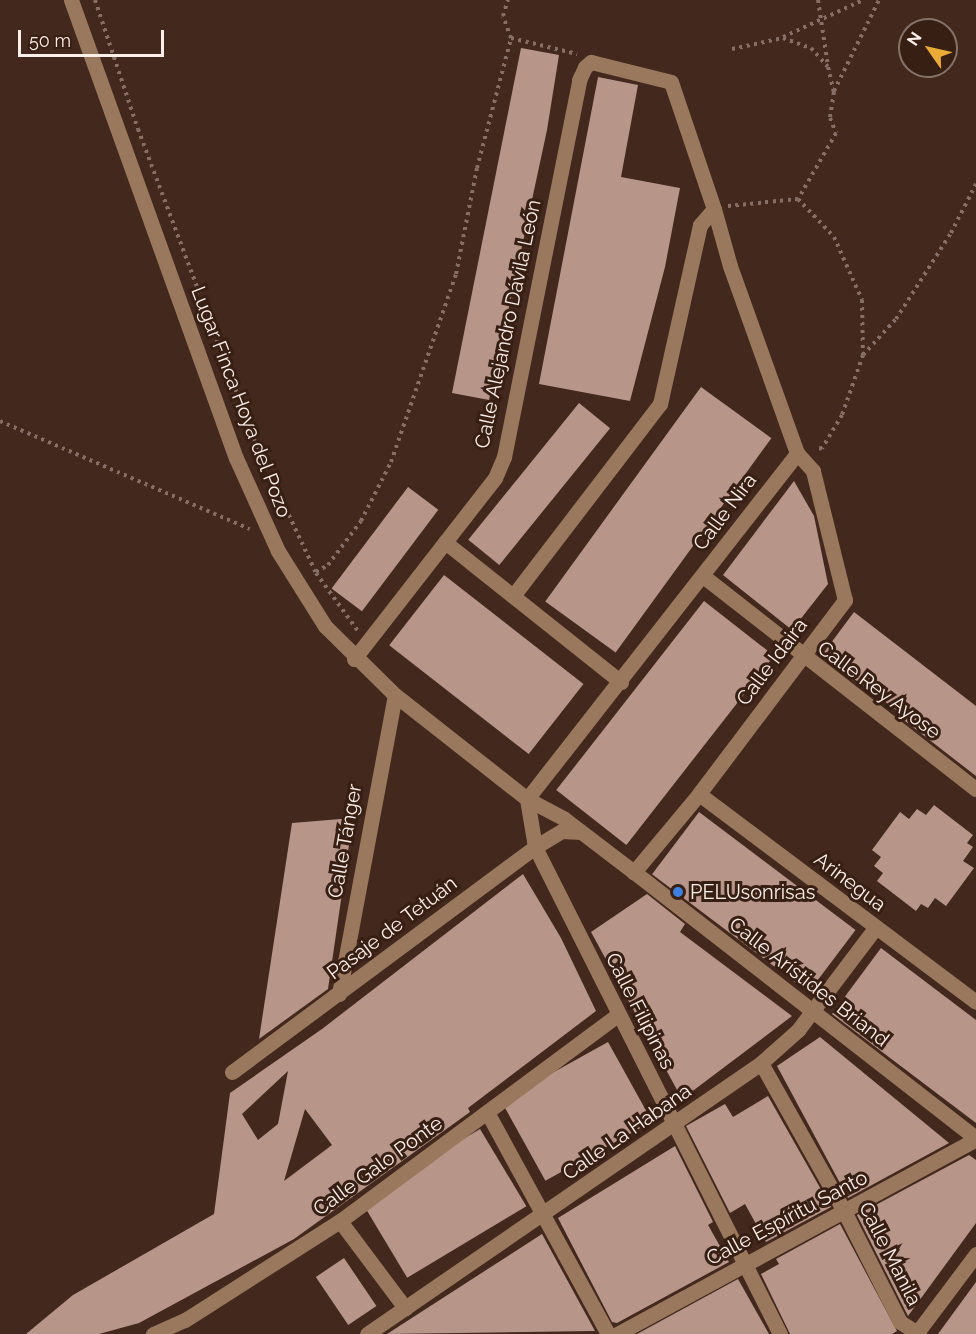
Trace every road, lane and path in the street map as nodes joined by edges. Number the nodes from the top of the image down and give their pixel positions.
1 (71, 0) edge
2 (95, 0) edge
3 (507, 0) edge
4 (818, 0) edge
5 (863, 0) edge
6 (879, 0) edge
7 (821, 20) junction
8 (511, 38) junction
9 (783, 38) junction
10 (732, 49) dead end
11 (591, 62) junction
12 (828, 67) junction
13 (834, 92) junction
14 (976, 184) edge
15 (798, 199) junction
16 (714, 209) junction
17 (863, 355) junction
18 (0, 421) edge
19 (797, 453) junction
20 (273, 539) junction
21 (445, 542) junction
22 (316, 573) junction
23 (703, 576) junction
24 (298, 585) junction
25 (513, 596) junction
26 (370, 639) junction
27 (802, 657) junction
28 (354, 659) junction
29 (621, 682) junction
30 (395, 695) junction
31 (976, 789) edge
32 (699, 794) junction
33 (527, 799) junction
34 (581, 832) junction
35 (535, 847) junction
36 (634, 872) junction
37 (876, 927) junction
38 (339, 994) junction
39 (976, 1002) edge
40 (811, 1012) junction
41 (616, 1016) junction
42 (760, 1063) junction
43 (232, 1072) dead end
44 (487, 1112) junction
45 (675, 1125) junction
46 (976, 1139) edge
47 (844, 1211) junction
48 (544, 1215) junction
49 (340, 1221) junction
50 (976, 1254) edge
51 (744, 1265) junction
52 (405, 1308) junction
53 (917, 1333) edge
54 (153, 1334) edge
55 (367, 1334) edge
56 (608, 1334) edge
57 (617, 1334) edge
58 (780, 1334) edge

1 - 20 street, Lugar Finca Hoya del Pozo
2 - 22 path
3 - 8 path
4 - 7 path
5 - 7 path
6 - 13 path
7 - 9 path
7 - 12 path
8 - 11 path
8 - 22 path
9 - 10 path
9 - 12 path
11 - 16 street
11 - 21 street, Calle Alejandro Dávila León
12 - 13 path
13 - 15 path
14 - 17 path
15 - 16 path
15 - 17 path
16 - 19 street
16 - 25 street
17 - 19 path
18 - 20 path
19 - 23 street, Calle Nira
19 - 27 street, Calle Idaira
20 - 24 street, Lugar Finca Hoya del Pozo
21 - 25 street
21 - 26 street, Calle Alejandro Dávila León
22 - 24 path
22 - 26 path
23 - 27 street, Calle Rey Ayose
23 - 29 street, Calle Nira
24 - 28 street, Lugar Finca Hoya del Pozo
25 - 29 street
26 - 28 street, Calle Alejandro Dávila León
27 - 31 street, Calle Rey Ayose
27 - 32 street, Calle Idaira
28 - 30 street, Lugar Finca Hoya del Pozo
29 - 33 street, Calle Nira
30 - 33 street, Lugar Finca Hoya del Pozo
30 - 38 street, Calle Tánger
32 - 36 street, Calle Idaira
32 - 37 street, Arinegua
33 - 34 street, Calle Arístides Briand
33 - 35 street, Calle Filipinas
34 - 35 street, Pasaje de Tetuán
34 - 36 street, Calle Arístides Briand
35 - 38 street, Pasaje de Tetuán
35 - 41 street, Calle Filipinas
36 - 40 street, Calle Arístides Briand
37 - 39 street, Arinegua
37 - 40 street, Calle La Habana
38 - 43 street, Pasaje de Tetuán
40 - 42 street, Calle La Habana
40 - 46 street, Calle Arístides Briand
41 - 44 street, Calle Galo Ponte
41 - 45 street, Calle Filipinas
42 - 45 street, Calle La Habana
42 - 47 street, Calle Manila
44 - 48 street
44 - 49 street, Calle Galo Ponte
45 - 48 street, Calle La Habana
45 - 51 street, Calle Filipinas
46 - 47 street, Calle Espíritu Santo
47 - 51 street, Calle Espíritu Santo
47 - 53 street, Calle Manila
48 - 52 street, Calle La Habana
48 - 56 street
49 - 52 street
49 - 54 street, Calle Galo Ponte
50 - 53 street
51 - 57 street, Calle Espíritu Santo
51 - 58 street, Calle Filipinas
52 - 55 street, Calle La Habana

